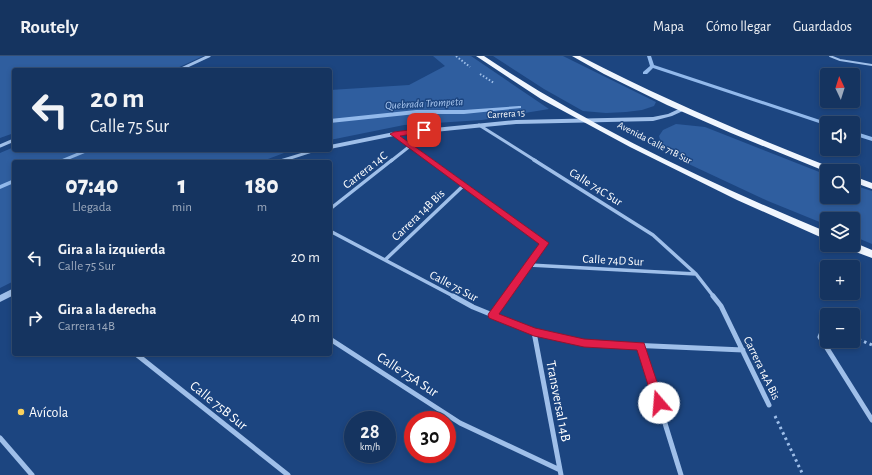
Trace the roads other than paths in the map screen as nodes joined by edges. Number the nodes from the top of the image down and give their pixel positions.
1 (209, 56) edge
2 (479, 56) edge
3 (575, 56) edge
4 (830, 56) edge
5 (872, 65) edge
6 (183, 68) edge
7 (682, 109) junction
8 (584, 119) junction
9 (478, 125) junction
10 (394, 134) junction
11 (12, 141) edge
12 (0, 146) edge
13 (410, 146) junction
14 (332, 147) edge
15 (310, 152) edge
16 (284, 160) edge
17 (820, 166) edge
18 (860, 182) edge
19 (464, 185) junction
20 (872, 186) edge
21 (332, 206) edge
22 (332, 232) edge
23 (820, 233) edge
24 (860, 249) edge
25 (872, 254) edge
26 (386, 260) junction
27 (529, 265) junction
28 (696, 274) junction
29 (12, 292) edge
30 (0, 299) edge
31 (493, 315) junction
32 (534, 332) junction
33 (332, 339) edge
34 (641, 346) junction
35 (827, 348) edge
36 (743, 350) junction
37 (139, 356) edge
38 (769, 405) road end
39 (872, 420) edge
40 (0, 438) edge
41 (560, 472) edge
42 (32, 475) edge
43 (288, 475) edge
44 (681, 475) edge

1 - 6 street
2 - 8 highway, Avenida Calle 71B Sur
3 - 7 highway
4 - 5 lane
7 - 8 street, Carrera 15
7 - 17 highway
8 - 9 street, Carrera 15
8 - 23 highway, Avenida Calle 71B Sur
9 - 10 street, Carrera 15
9 - 28 street, Calle 74C Sur
10 - 13 street
10 - 14 street, Carrera 15
11 - 12 street
13 - 19 street
13 - 21 street, Carrera 14C
15 - 16 street
18 - 20 highway
19 - 26 street, Carrera 14B Bis
19 - 27 street
22 - 26 street, Calle 75 Sur
24 - 25 highway
26 - 31 street, Calle 75 Sur
27 - 28 street, Calle 74D Sur
27 - 31 street
28 - 36 street, Carrera 14A Bis
29 - 30 street
31 - 32 street, Calle 75 Sur
32 - 34 street, Calle 75 Sur
32 - 41 street, Transversal 14B
33 - 41 street, Calle 75A Sur
34 - 36 street, Calle 75 Sur
34 - 44 street
35 - 39 street
36 - 38 street, Carrera 14A Bis
37 - 43 street, Calle 75B Sur
40 - 42 street

